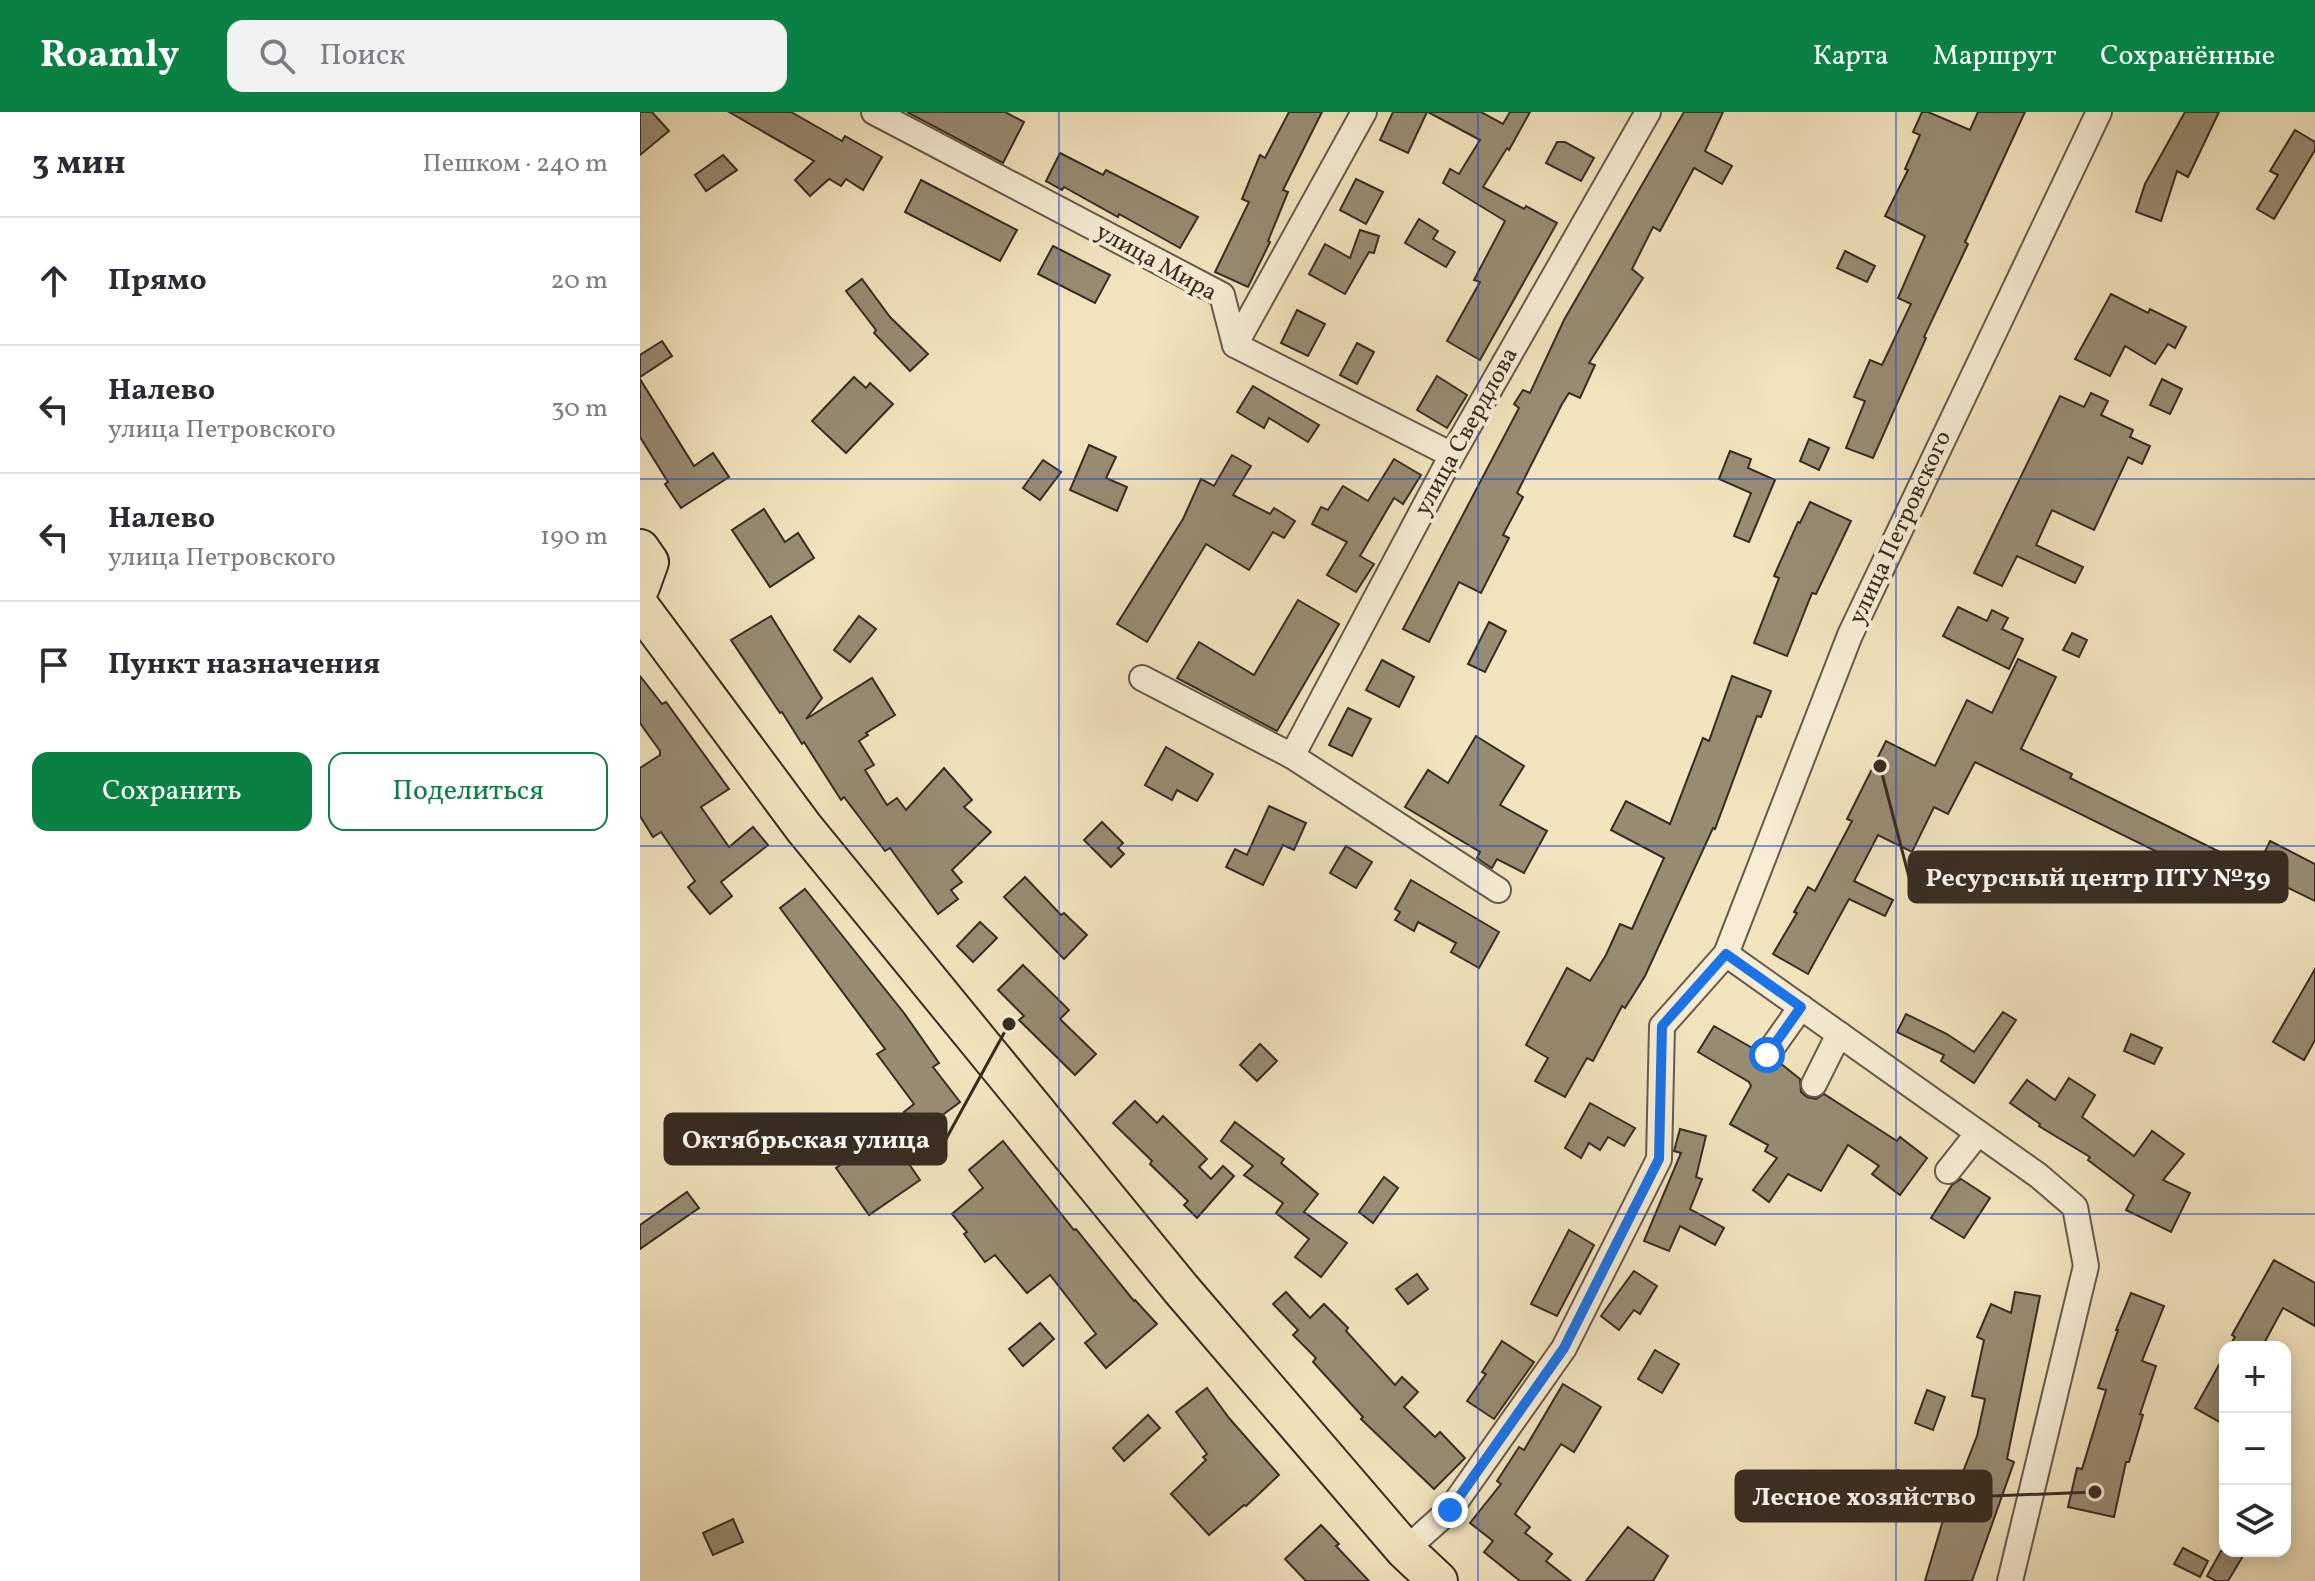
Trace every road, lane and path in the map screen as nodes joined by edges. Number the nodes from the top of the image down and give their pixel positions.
1 (874, 112) edge
2 (1364, 112) edge
3 (1648, 112) edge
4 (2099, 112) edge
5 (1235, 345) junction
6 (1452, 455) junction
7 (640, 549) edge
8 (640, 587) edge
9 (640, 607) edge
10 (1142, 678) dead end
11 (1292, 756) junction
12 (1498, 890) dead end
13 (1726, 954) junction
14 (1801, 1007) junction
15 (1839, 1034) junction
16 (1767, 1055) dead end
17 (1814, 1084) dead end
18 (1978, 1133) junction
19 (1948, 1171) dead end
20 (1420, 1571) edge
21 (2010, 1581) edge

1 - 5 street, улица Мира
2 - 5 street
3 - 6 street, улица Свердлова
4 - 13 street, улица Петровского
5 - 6 street
6 - 11 street, улица Свердлова
7 - 8 main road
9 - 20 main road
10 - 11 street
11 - 12 street
13 - 14 street
13 - 20 street, улица Петровского
14 - 15 street
14 - 16 street
15 - 17 street
15 - 18 street
18 - 19 street
18 - 21 street

